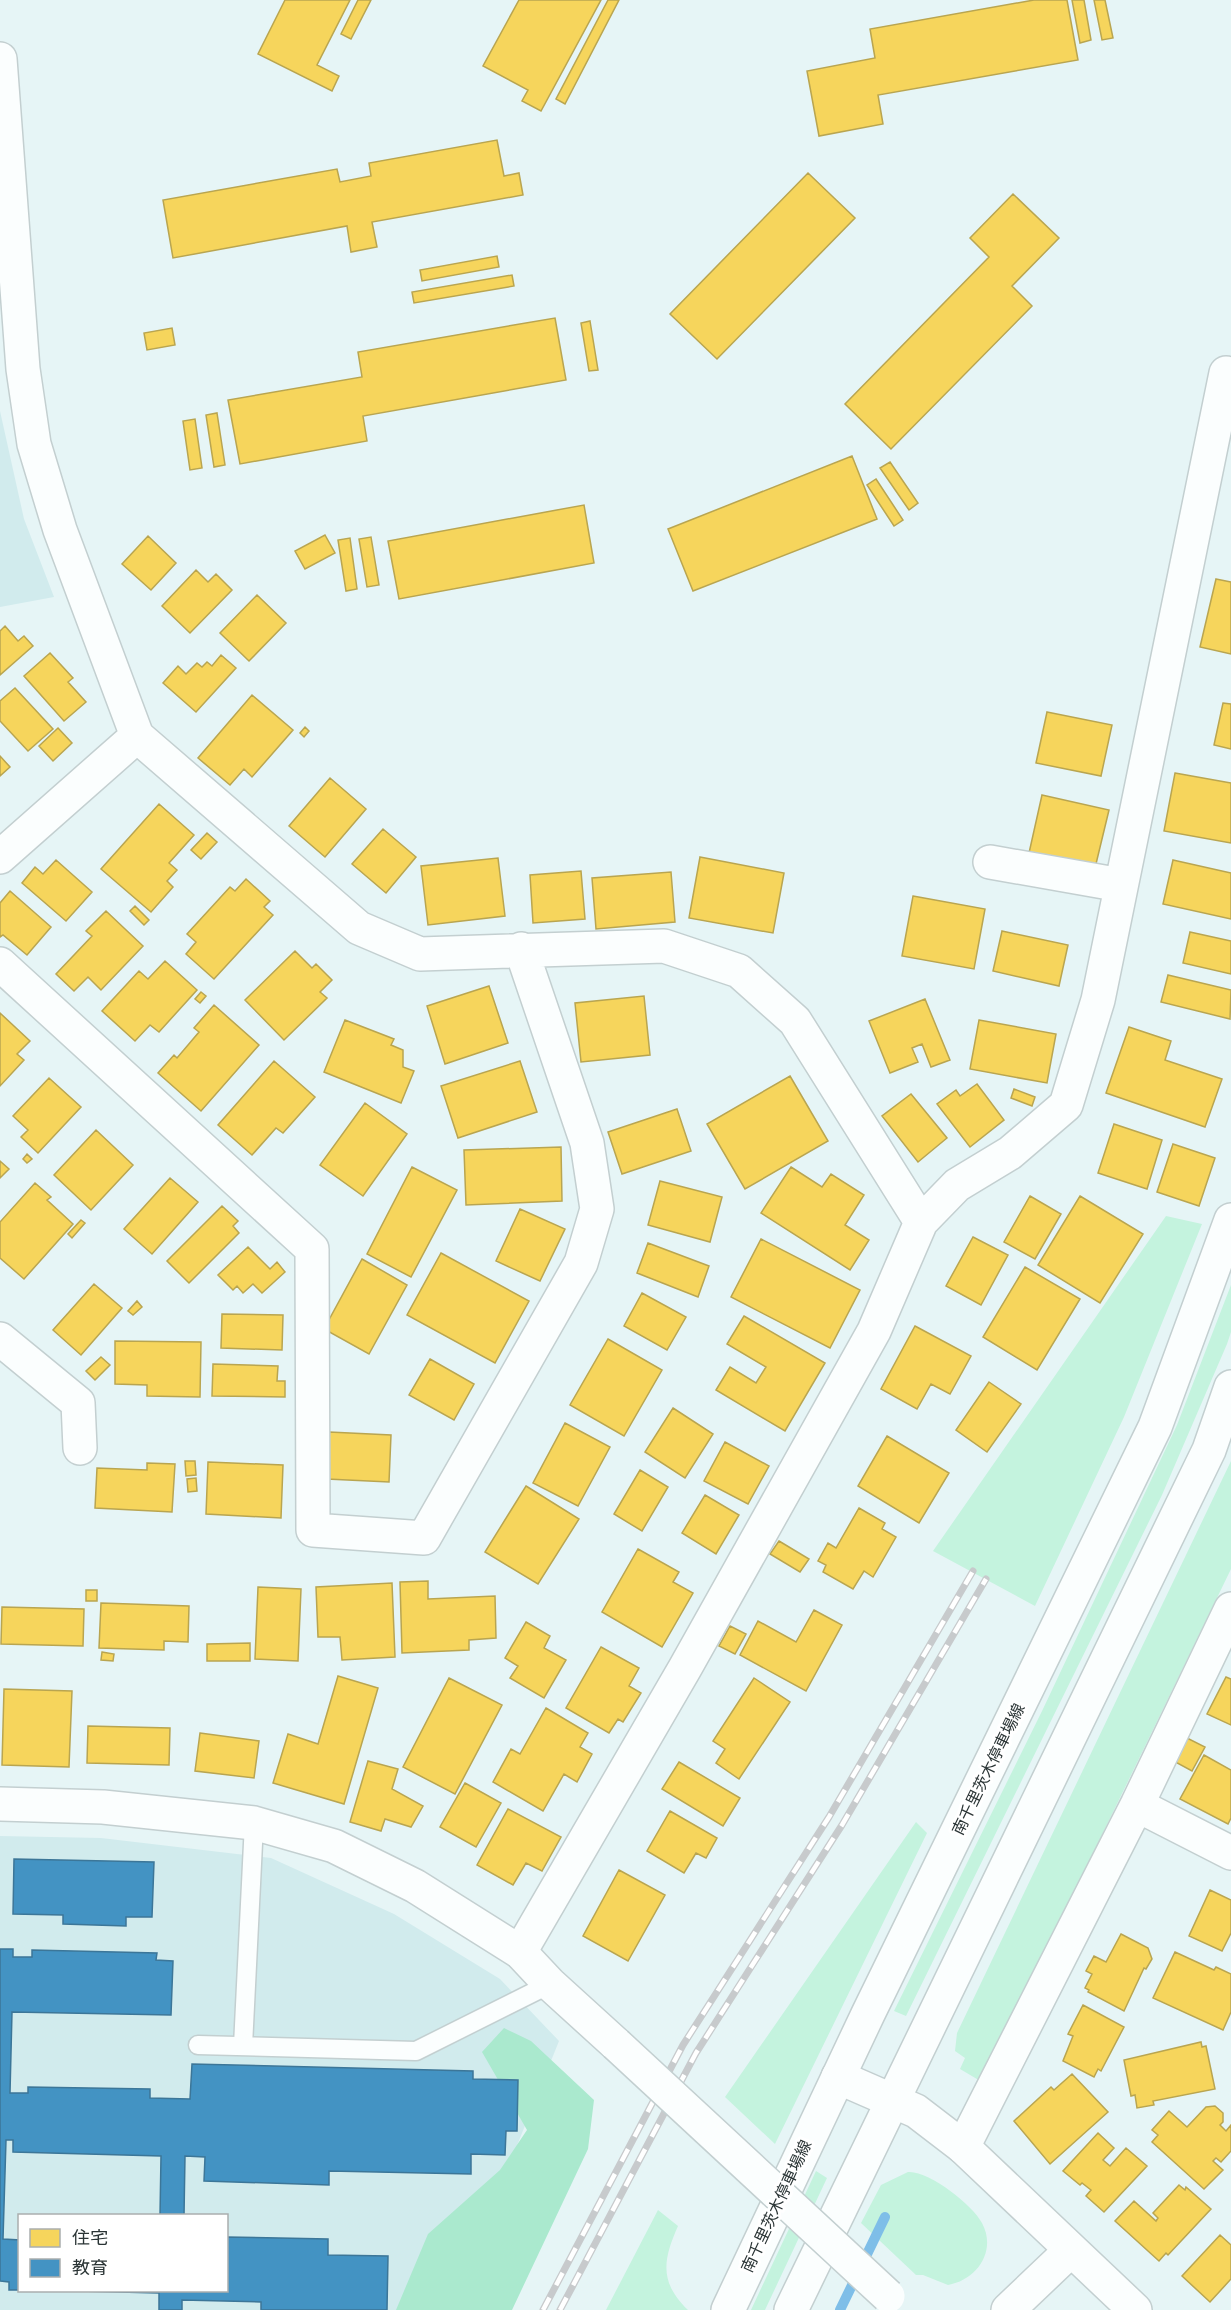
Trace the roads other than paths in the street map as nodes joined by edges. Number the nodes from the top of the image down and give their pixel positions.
1 (0, 59) edge
2 (1226, 373) dead end
3 (137, 736) junction
4 (0, 857) edge
5 (990, 862) dead end
6 (1121, 885) junction
7 (521, 950) junction
8 (0, 964) edge
9 (1231, 1220) edge
10 (921, 1221) junction
11 (0, 1339) edge
12 (1231, 1387) edge
13 (80, 1448) dead end
14 (1231, 1609) edge
15 (0, 1804) edge
16 (1137, 1805) junction
17 (254, 1823) junction
18 (1231, 1853) edge
19 (520, 1952) junction
20 (550, 1984) junction
21 (198, 2045) dead end
22 (243, 2046) junction
23 (838, 2077) junction
24 (893, 2100) junction
25 (963, 2147) junction
26 (1070, 2251) junction
27 (895, 2303) edge
28 (728, 2310) edge
29 (791, 2310) edge
30 (1008, 2310) edge
31 (1135, 2310) edge

1 - 3 street
2 - 6 street
3 - 4 street
3 - 7 street
5 - 6 street
6 - 10 street
7 - 8 street
7 - 10 street
9 - 23 street, 南千里茨木停車場線
10 - 19 street
11 - 13 street
12 - 24 street
14 - 16 street
15 - 17 street
16 - 18 street
16 - 25 street
17 - 19 street
17 - 22 lane
19 - 20 street
20 - 22 lane
20 - 27 street, bridge
21 - 22 lane
23 - 24 street
23 - 28 street, 南千里茨木停車場線
24 - 25 street
24 - 29 street
25 - 26 street
26 - 30 street
26 - 31 street

